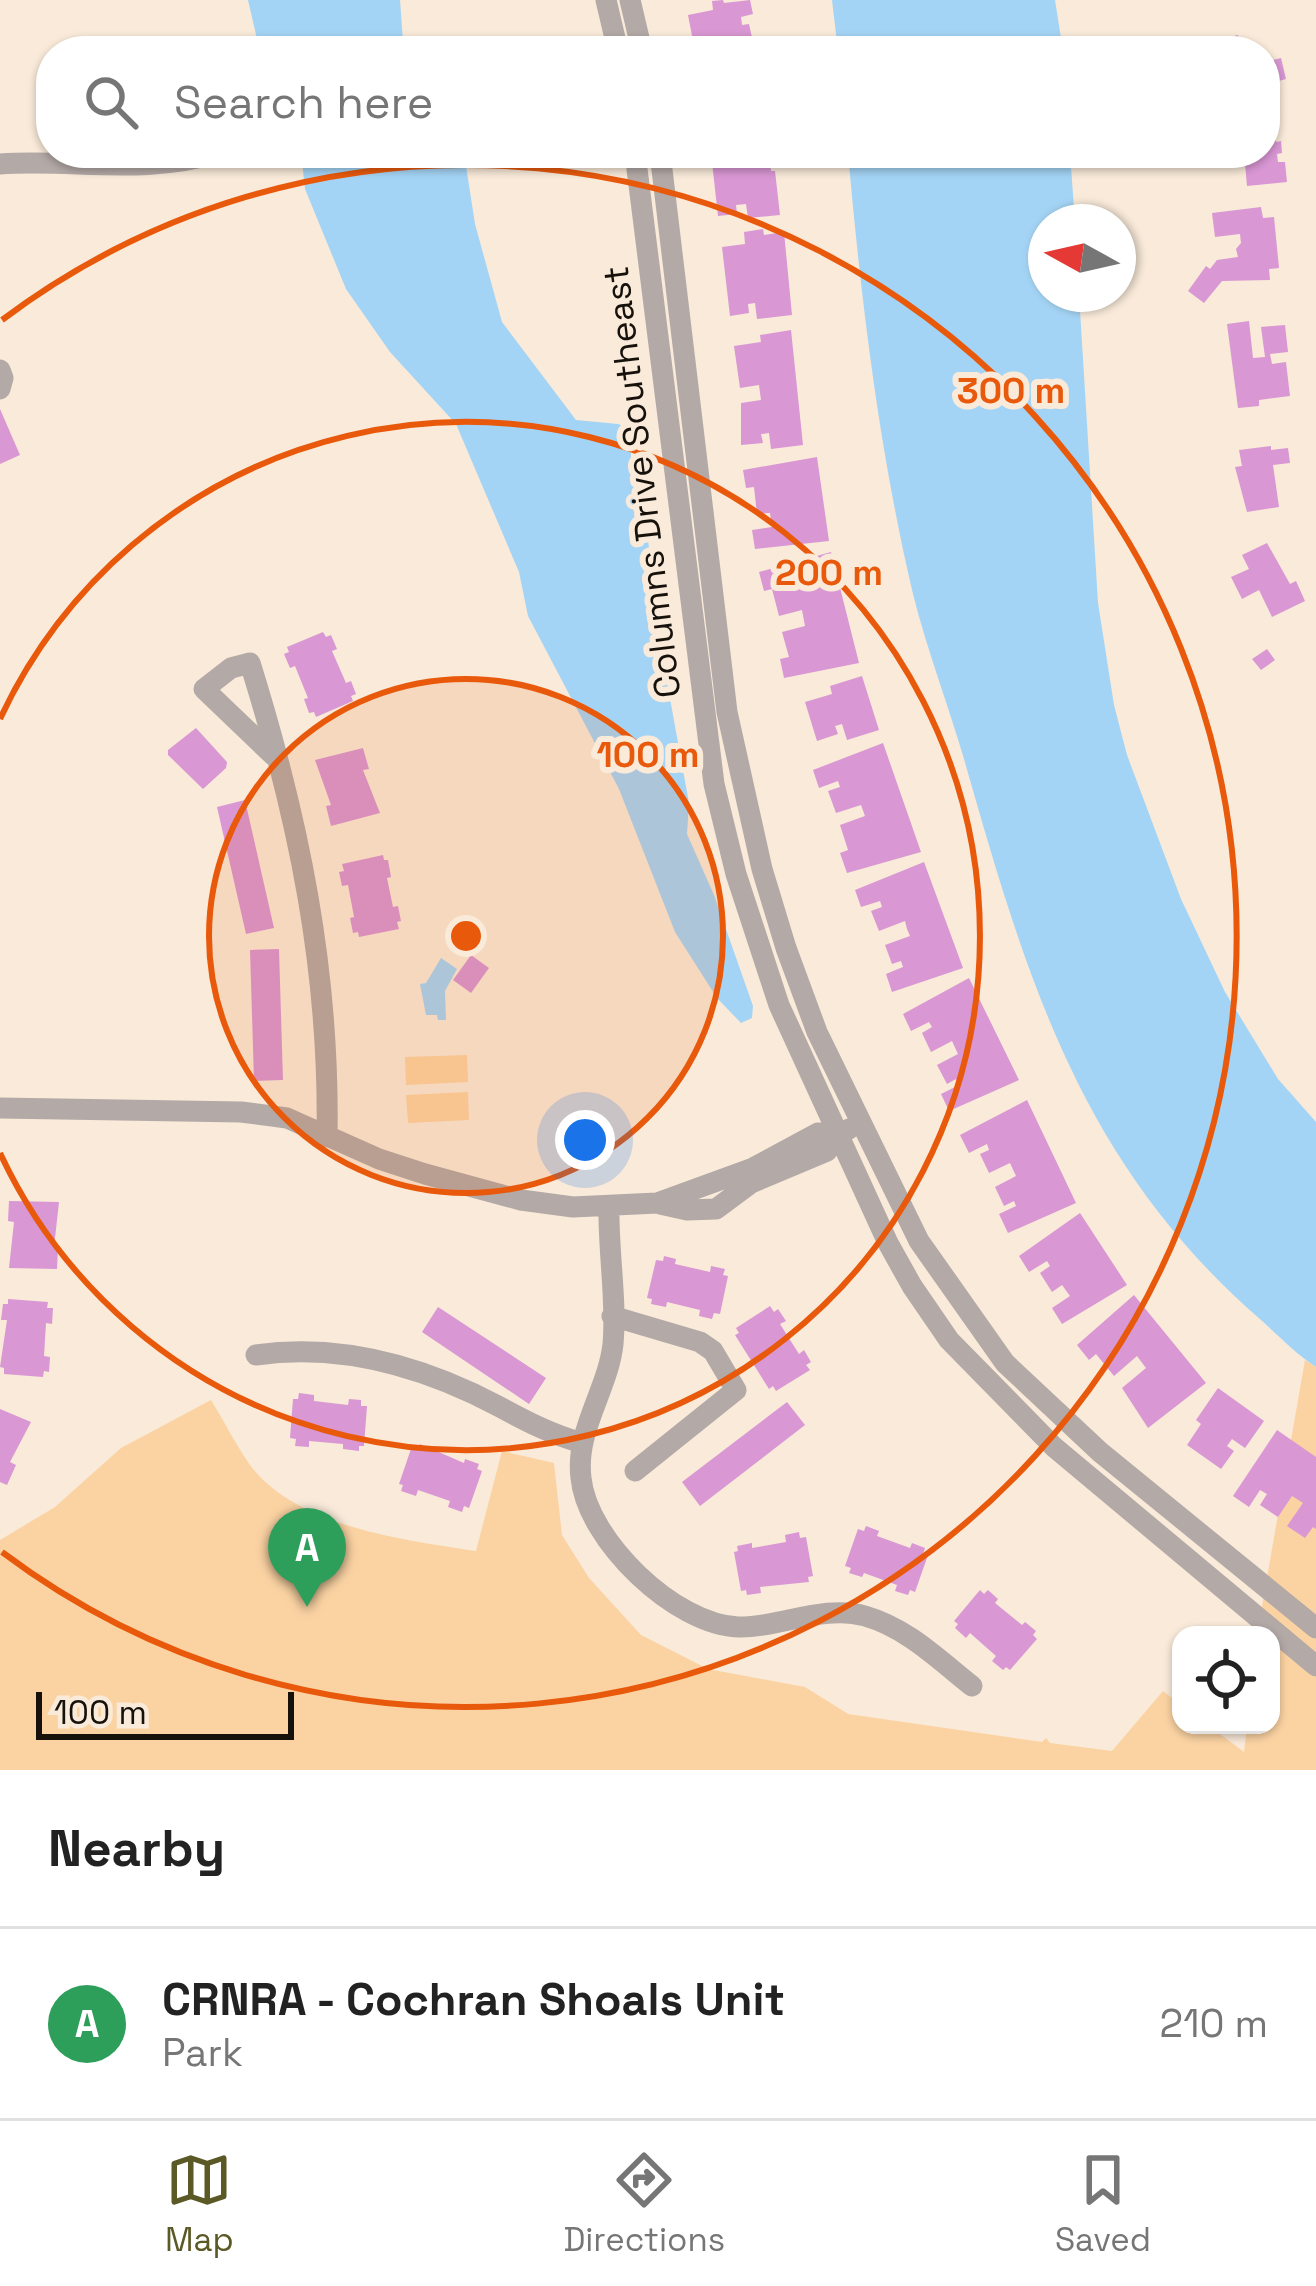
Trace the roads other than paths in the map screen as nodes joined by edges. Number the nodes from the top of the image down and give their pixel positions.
1 (606, 0) edge
2 (630, 0) edge
3 (614, 36) edge
4 (638, 36) edge
5 (36, 161) edge
6 (0, 164) edge
7 (637, 168) edge
8 (661, 168) edge
9 (0, 370) edge
10 (0, 389) edge
11 (700, 494) junction
12 (676, 498) junction
13 (274, 756) dead end
14 (747, 807) junction
15 (722, 813) junction
16 (0, 1108) edge
17 (860, 1124) junction
18 (838, 1134) junction
19 (326, 1137) junction
20 (609, 1206) junction
21 (612, 1316) junction
22 (256, 1355) dead end
23 (1011, 1370) junction
24 (992, 1389) junction
25 (582, 1443) junction
26 (635, 1472) dead end
27 (1316, 1628) edge
28 (1316, 1666) edge
29 (972, 1686) dead end

1 - 3 street
2 - 4 street
5 - 6 street
7 - 12 street, Columns Drive Southeast
8 - 11 street, Columns Drive Southeast
9 - 10 street
11 - 12 street
11 - 14 street, Columns Drive Southeast
12 - 15 street, Columns Drive Southeast
13 - 19 street
14 - 15 street
14 - 17 street, Columns Drive Southeast
15 - 18 street, Columns Drive Southeast
16 - 19 street
17 - 18 street
17 - 23 street, Columns Drive Southeast
18 - 20 street
18 - 24 street, Columns Drive Southeast
19 - 20 street
20 - 21 street
21 - 25 street
21 - 26 street
22 - 25 street
23 - 24 street
23 - 27 street, Columns Drive Southeast
24 - 28 street, Columns Drive Southeast
25 - 29 street

